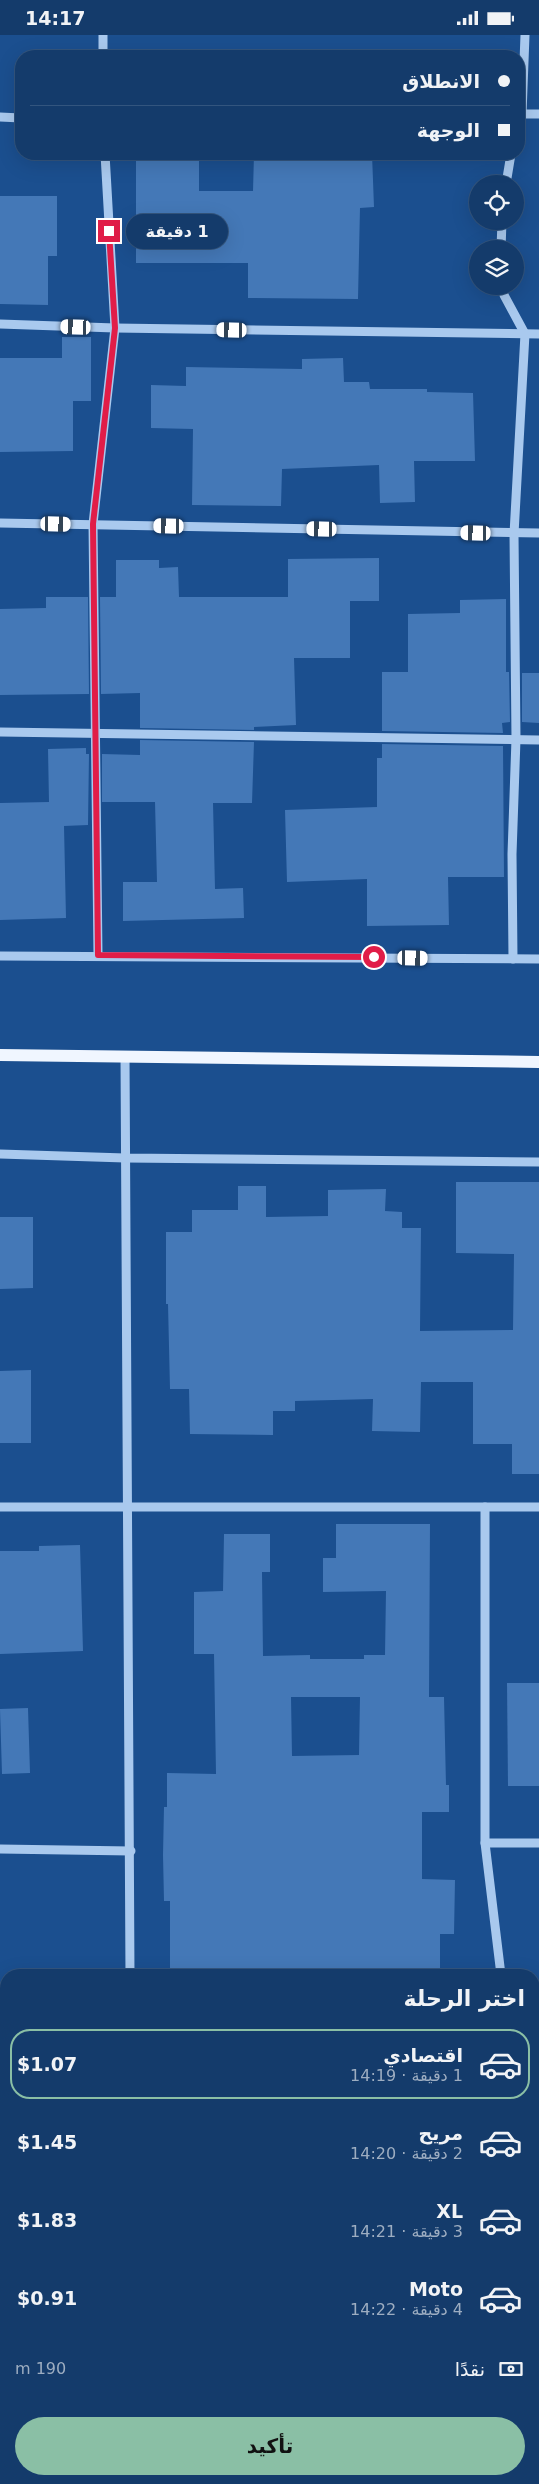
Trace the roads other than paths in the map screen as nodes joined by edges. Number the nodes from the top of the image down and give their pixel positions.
1 (103, 35) edge
2 (525, 35) edge
3 (103, 50) edge
4 (524, 50) edge
5 (525, 114) edge
6 (539, 114) edge
7 (0, 117) edge
8 (15, 118) edge
9 (105, 160) edge
10 (510, 160) edge
11 (508, 175) edge
12 (504, 295) edge
13 (0, 324) edge
14 (115, 328) junction
15 (525, 334) junction
16 (539, 334) edge
17 (0, 523) edge
18 (93, 524) junction
19 (539, 533) edge
20 (514, 534) junction
21 (0, 732) edge
22 (96, 734) junction
23 (516, 739) junction
24 (539, 739) edge
25 (98, 955) junction
26 (0, 956) edge
27 (513, 959) junction
28 (539, 959) edge
29 (0, 1055) edge
30 (125, 1057) junction
31 (539, 1062) edge
32 (0, 1154) edge
33 (125, 1158) junction
34 (539, 1162) edge
35 (0, 1507) edge
36 (485, 1507) junction
37 (539, 1507) edge
38 (129, 1508) junction
39 (485, 1843) junction
40 (539, 1843) edge
41 (0, 1849) edge
42 (131, 1851) junction
43 (130, 1969) edge
44 (500, 1969) edge

1 - 3 street
2 - 4 street
5 - 6 street
7 - 8 street
9 - 14 street
10 - 11 street
12 - 15 street
13 - 14 street
14 - 15 street
14 - 18 street
15 - 16 street
15 - 20 street
17 - 18 street
18 - 20 street
18 - 22 street
19 - 20 street
20 - 23 street
21 - 22 street
22 - 23 street
22 - 25 street
23 - 24 street
23 - 27 street
25 - 26 street
25 - 27 street
27 - 28 street
29 - 30 main road
30 - 31 main road
30 - 33 street
32 - 33 street
33 - 34 street
33 - 38 street
35 - 38 street
36 - 37 street
36 - 38 street
36 - 39 street
38 - 42 street
39 - 40 street
39 - 44 street
41 - 42 street
42 - 43 street

